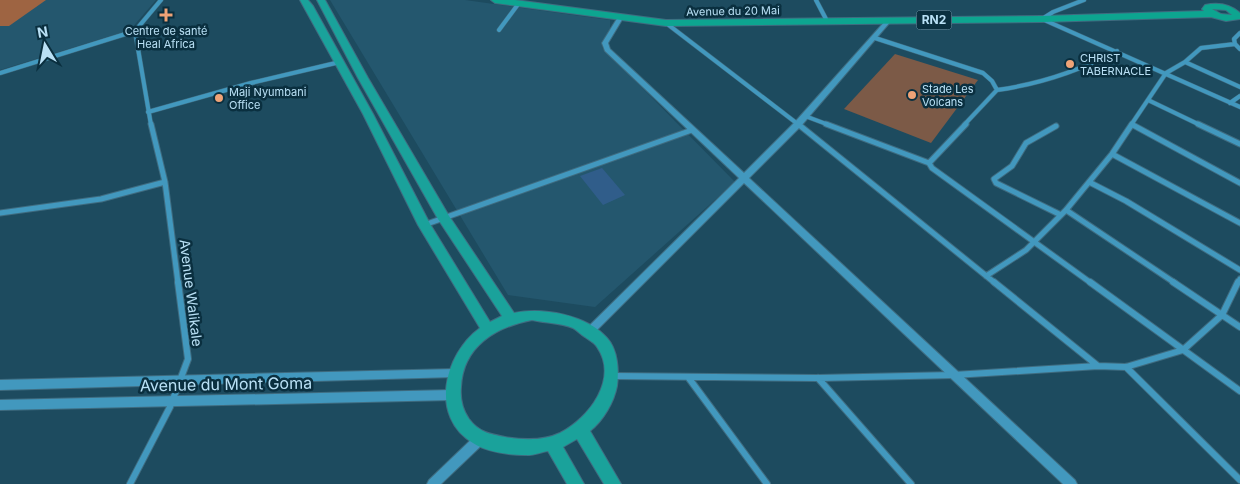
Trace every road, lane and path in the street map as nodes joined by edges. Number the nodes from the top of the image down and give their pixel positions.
1 (160, 0) edge
2 (304, 0) edge
3 (321, 0) edge
4 (495, 0) edge
5 (816, 0) edge
6 (1084, 0) edge
7 (519, 3) junction
8 (1211, 7) edge
9 (1238, 16) edge
10 (620, 18) junction
11 (1042, 19) junction
12 (889, 20) junction
13 (827, 21) junction
14 (666, 23) junction
15 (499, 30) dead end
16 (135, 31) junction
17 (1240, 33) edge
18 (875, 38) junction
19 (1235, 44) junction
20 (1240, 49) edge
21 (1117, 51) junction
22 (340, 62) junction
23 (1185, 62) junction
24 (0, 73) edge
25 (1166, 73) junction
26 (1240, 87) edge
27 (997, 90) junction
28 (1240, 96) edge
29 (1148, 100) junction
30 (1230, 103) junction
31 (1240, 107) edge
32 (148, 112) junction
33 (805, 116) junction
34 (798, 124) junction
35 (1133, 125) junction
36 (1056, 126) dead end
37 (692, 130) junction
38 (1240, 144) edge
39 (1112, 154) junction
40 (930, 163) junction
41 (744, 178) junction
42 (165, 182) junction
43 (1089, 182) junction
44 (1240, 183) edge
45 (1066, 210) junction
46 (0, 212) edge
47 (1061, 216) junction
48 (444, 218) junction
49 (1240, 223) edge
50 (424, 226) junction
51 (1035, 242) junction
52 (1240, 270) edge
53 (986, 276) junction
54 (1240, 279) edge
55 (1222, 315) junction
56 (511, 319) junction
57 (1240, 327) edge
58 (488, 330) junction
59 (590, 331) junction
60 (1183, 350) junction
61 (1098, 366) junction
62 (1126, 367) junction
63 (454, 373) junction
64 (954, 375) junction
65 (613, 376) junction
66 (688, 378) junction
67 (818, 378) junction
68 (183, 380) junction
69 (0, 385) edge
70 (1240, 391) edge
71 (452, 395) junction
72 (173, 401) junction
73 (0, 405) edge
74 (583, 434) junction
75 (480, 440) junction
76 (555, 448) junction
77 (1240, 480) edge
78 (130, 484) edge
79 (433, 484) edge
80 (576, 484) edge
81 (613, 484) edge
82 (767, 484) edge
83 (911, 484) edge
84 (1071, 484) edge

1 - 16 street
2 - 22 main road
3 - 48 main road
4 - 7 highway, Avenue du 20 Mai / RN2
5 - 13 street
6 - 11 street
7 - 10 highway, Avenue du 20 Mai / RN2
7 - 15 street
8 - 9 highway, RN2
8 - 11 highway, Avenue du 20 Mai / RN2
10 - 14 highway, Avenue du 20 Mai / RN2
10 - 37 street
11 - 12 highway, Avenue du 20 Mai / RN2
11 - 21 street
12 - 13 highway, Avenue du 20 Mai / RN2
12 - 18 street
13 - 14 highway, Avenue du 20 Mai / RN2
14 - 34 street
16 - 24 street
16 - 32 street, Avenue Walikale
17 - 19 street
18 - 27 street
18 - 33 street
19 - 20 street
19 - 23 street
21 - 25 street
21 - 27 street
22 - 32 street
22 - 50 main road
23 - 25 street
23 - 26 street
25 - 29 street
25 - 30 street
27 - 40 street
28 - 30 street
29 - 35 street
29 - 38 street
30 - 31 street
32 - 42 street, Avenue Walikale
33 - 34 street
33 - 40 street
34 - 41 street
34 - 53 street
35 - 39 street
35 - 44 street
36 - 47 street
37 - 41 street
37 - 48 street
39 - 43 street
39 - 49 street
40 - 51 street
41 - 59 street
41 - 64 street
42 - 46 street
42 - 68 street, Avenue Walikale
43 - 45 street
43 - 52 street
45 - 47 street
45 - 55 street
47 - 51 street
48 - 50 street
48 - 56 main road
50 - 58 main road
51 - 53 street
51 - 60 street
53 - 61 street
54 - 55 street
55 - 57 street
55 - 60 street
56 - 58 main road
56 - 59 main road
58 - 63 main road
59 - 65 main road
60 - 62 street
60 - 70 street
61 - 62 street
61 - 64 street
62 - 77 street
63 - 68 street
63 - 71 main road
64 - 67 street
64 - 84 street
65 - 66 street
65 - 74 main road
66 - 67 street
66 - 82 street
67 - 83 street
68 - 69 street
68 - 72 street, Avenue Walikale
71 - 72 street, Avenue du Mont Goma
71 - 75 main road
72 - 73 street, Avenue du Mont Goma
72 - 78 street, Avenue Walikale
74 - 76 main road
74 - 81 main road
75 - 76 main road
75 - 79 street
76 - 80 main road

